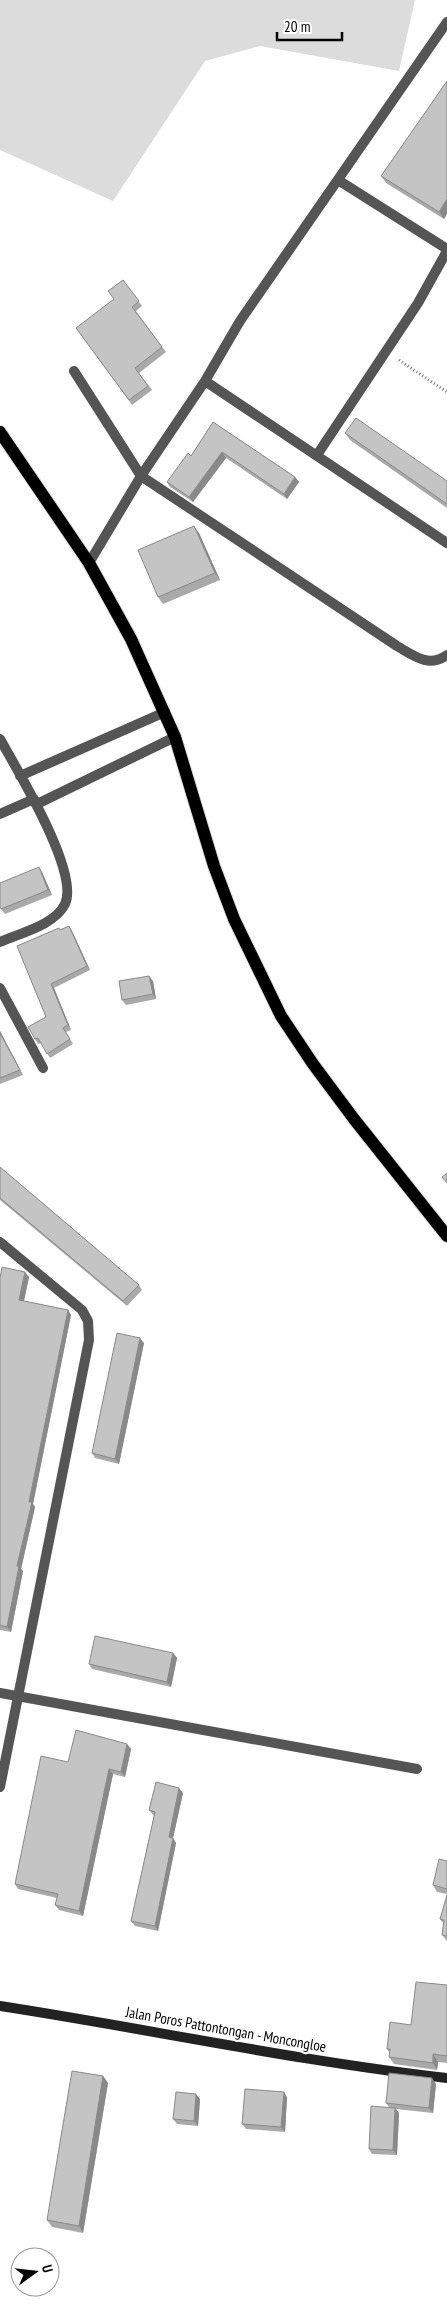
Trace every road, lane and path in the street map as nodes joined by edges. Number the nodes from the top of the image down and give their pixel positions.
1 (447, 22) edge
2 (338, 180) junction
3 (447, 250) edge
4 (386, 352) junction
5 (74, 371) dead end
6 (205, 381) junction
7 (447, 392) edge
8 (0, 432) edge
9 (317, 455) junction
10 (141, 476) junction
11 (447, 543) edge
12 (89, 563) junction
13 (447, 654) edge
14 (165, 712) junction
15 (175, 737) junction
16 (0, 739) edge
17 (20, 776) junction
18 (35, 801) junction
19 (0, 814) edge
20 (0, 942) edge
21 (0, 988) edge
22 (43, 1068) dead end
23 (447, 1236) edge
24 (0, 1242) edge
25 (0, 1693) edge
26 (18, 1697) junction
27 (417, 1769) dead end
28 (0, 1787) edge
29 (0, 2006) edge
30 (447, 2078) edge

1 - 2 street
2 - 3 street
2 - 6 street
3 - 4 street
4 - 7 path
4 - 9 street
5 - 10 street
6 - 9 street
6 - 10 street
8 - 12 main road
9 - 11 street
10 - 12 street
10 - 13 street
12 - 14 main road
14 - 15 main road
14 - 17 street
15 - 18 street
15 - 23 main road
16 - 17 street
17 - 18 street
18 - 19 street
18 - 20 street
21 - 22 street
24 - 26 street
25 - 26 street
26 - 27 street
26 - 28 street
29 - 30 street, Jalan Poros Pattontongan - Moncongloe

